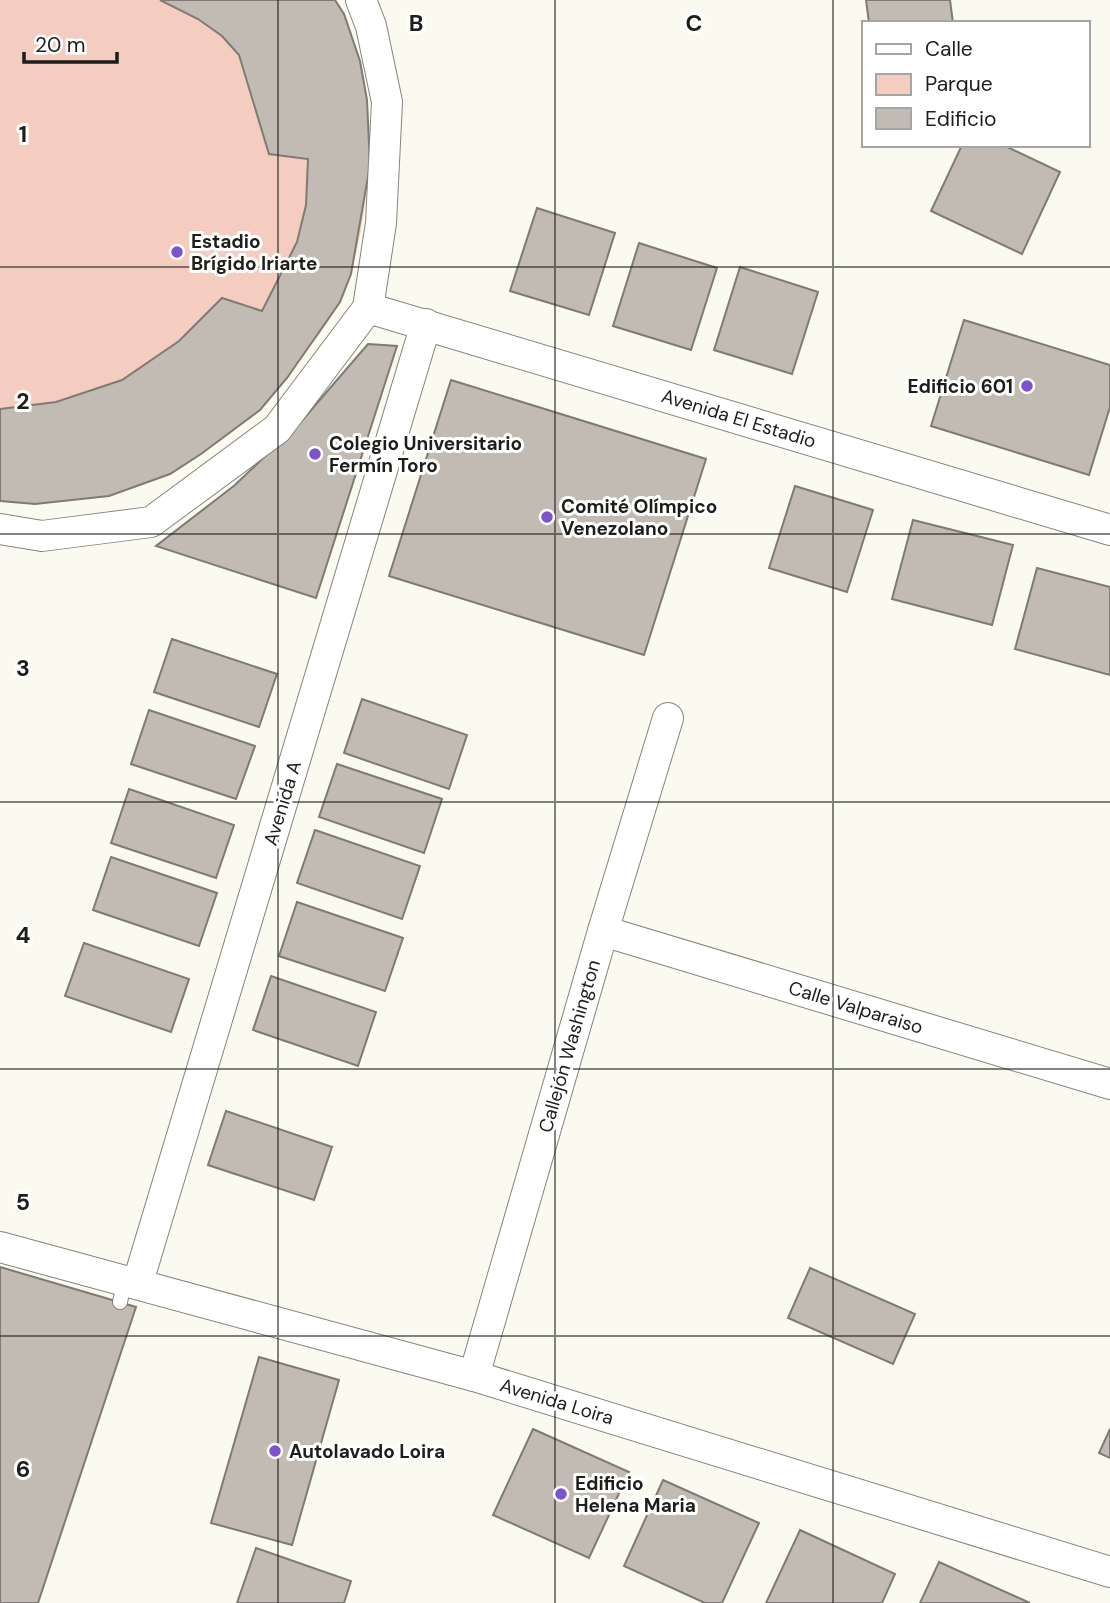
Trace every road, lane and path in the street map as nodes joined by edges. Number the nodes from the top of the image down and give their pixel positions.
1 (361, 0) edge
2 (368, 308) junction
3 (426, 324) junction
4 (0, 529) edge
5 (1110, 530) edge
6 (668, 718) dead end
7 (603, 931) junction
8 (1110, 1084) edge
9 (0, 1247) edge
10 (128, 1288) junction
11 (474, 1376) junction
12 (1110, 1572) edge

1 - 2 street
2 - 3 street, Avenida El Estadio
2 - 4 street
3 - 5 street, Avenida El Estadio
3 - 10 street, Avenida A
6 - 7 street, Callejón Washington
7 - 8 street, Calle Valparaiso
7 - 11 street, Callejón Washington
9 - 10 street, Avenida Loira
10 - 11 street, Avenida Loira
11 - 12 street, Avenida Loira

